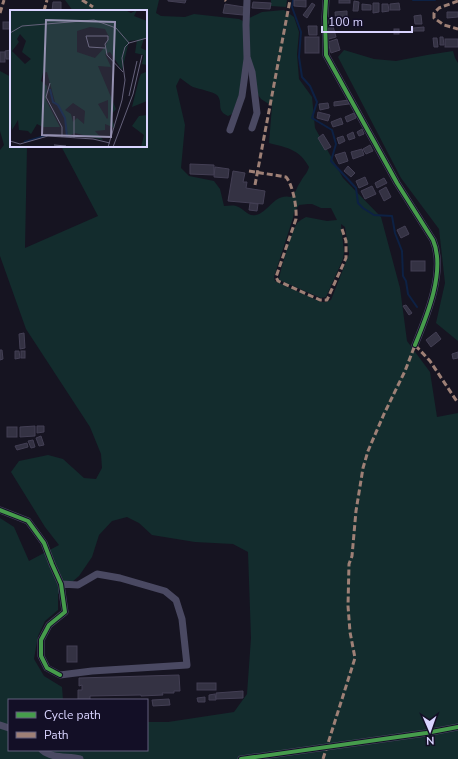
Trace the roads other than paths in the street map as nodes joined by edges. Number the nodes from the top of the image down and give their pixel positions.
1 (248, 0) edge
2 (326, 0) edge
3 (247, 57) junction
4 (252, 128) dead end
5 (230, 130) dead end
6 (415, 345) dead end
7 (0, 510) edge
8 (61, 584) junction
9 (458, 728) edge
10 (43, 751) edge
11 (80, 759) edge
12 (241, 759) edge

1 - 3 street
2 - 6 street
3 - 4 street
3 - 5 street
7 - 8 street
8 - 8 street
9 - 12 street
10 - 11 street

